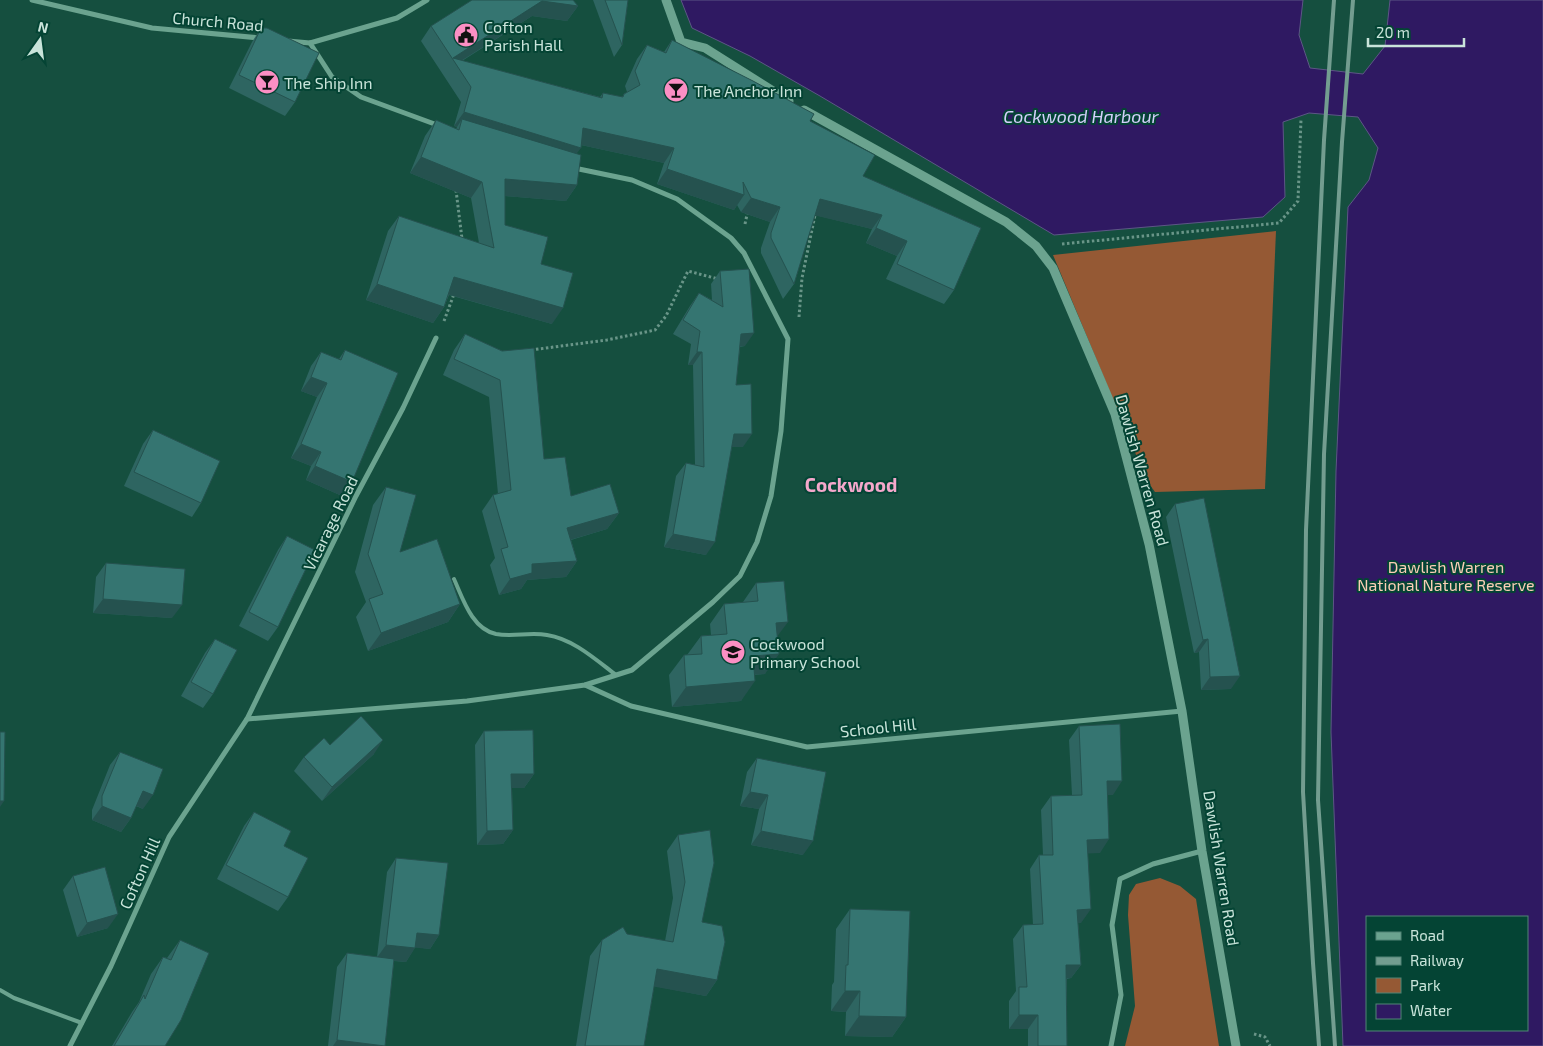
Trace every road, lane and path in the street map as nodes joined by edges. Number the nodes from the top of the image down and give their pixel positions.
1 (32, 0) edge
2 (427, 0) edge
3 (666, 0) edge
4 (271, 39) edge
5 (281, 40) edge
6 (310, 43) junction
7 (1301, 119) dead end
8 (442, 127) edge
9 (566, 166) edge
10 (456, 189) edge
11 (749, 207) edge
12 (815, 215) edge
13 (744, 225) dead end
14 (463, 245) edge
15 (1036, 246) junction
16 (721, 279) edge
17 (455, 289) edge
18 (800, 316) dead end
19 (436, 338) joint
20 (528, 350) edge
21 (454, 579) dead end
22 (616, 675) junction
23 (585, 685) junction
24 (1182, 710) junction
25 (247, 719) junction
26 (1202, 851) junction
27 (0, 990) edge
28 (82, 1022) junction
29 (70, 1046) edge
30 (1111, 1046) edge
31 (1236, 1046) edge

1 - 4 street, Church Road
2 - 6 street, Church Road
3 - 15 street, Dawlish Warren Road
5 - 6 street, Church Road
6 - 8 street
7 - 15 path
9 - 22 street
10 - 14 path
11 - 13 path
12 - 18 path
15 - 24 street, Dawlish Warren Road
16 - 20 path
17 - 19 path
19 - 25 street, Vicarage Road
21 - 22 lane
22 - 23 street
23 - 24 street, School Hill
23 - 25 street
24 - 26 street, Dawlish Warren Road
25 - 28 street, Cofton Hill
26 - 30 street
26 - 31 street, Dawlish Warren Road
27 - 28 lane
28 - 29 street, Cofton Hill

